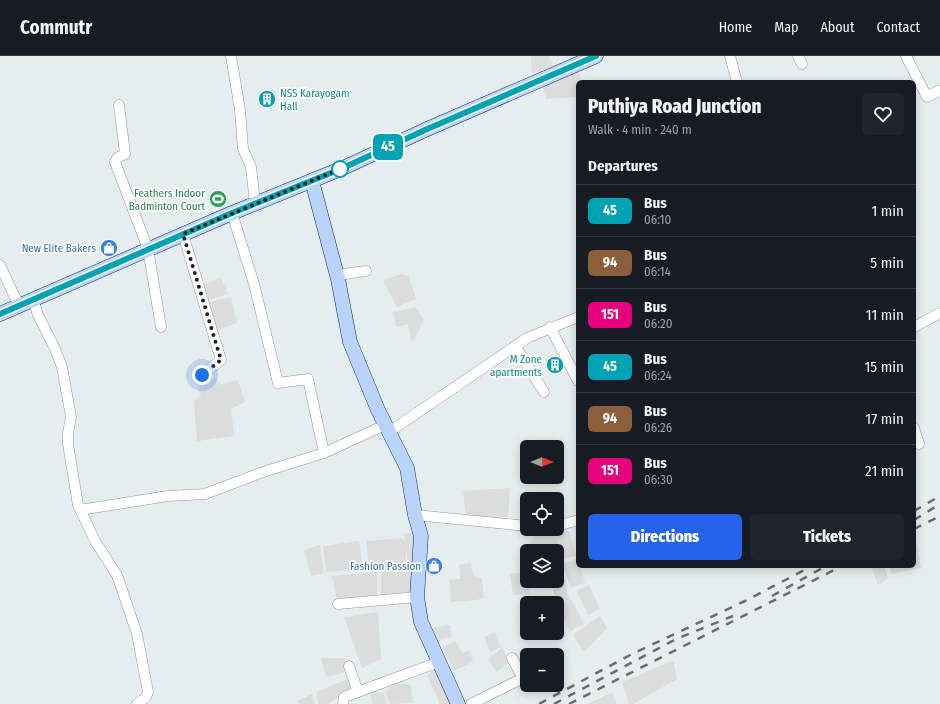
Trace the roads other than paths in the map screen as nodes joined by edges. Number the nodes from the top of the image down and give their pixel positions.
1 (231, 56) edge
2 (596, 56) edge
3 (730, 56) edge
4 (906, 56) edge
5 (736, 80) edge
6 (915, 80) edge
7 (918, 87) edge
8 (940, 90) edge
9 (119, 105) dead end
10 (312, 180) junction
11 (255, 203) junction
12 (232, 213) junction
13 (183, 234) junction
14 (148, 249) junction
15 (0, 265) edge
16 (366, 271) dead end
17 (337, 275) junction
18 (33, 299) junction
19 (19, 306) junction
20 (940, 312) edge
21 (0, 314) edge
22 (576, 318) edge
23 (916, 326) edge
24 (161, 327) dead end
25 (550, 327) junction
26 (515, 346) junction
27 (202, 375) dead end
28 (576, 378) edge
29 (544, 392) dead end
30 (387, 428) junction
31 (916, 434) edge
32 (919, 444) dead end
33 (324, 453) junction
34 (80, 510) junction
35 (415, 515) junction
36 (576, 521) edge
37 (564, 524) edge
38 (520, 525) edge
39 (417, 597) junction
40 (338, 604) dead end
41 (512, 658) dead end
42 (439, 662) junction
43 (349, 666) dead end
44 (358, 692) junction
45 (137, 704) edge
46 (343, 704) edge
47 (458, 704) edge
48 (471, 704) edge

1 - 11 street
2 - 10 main road
3 - 5 street
4 - 6 street
7 - 8 street
9 - 14 street
10 - 11 main road
10 - 17 main road
11 - 12 main road
12 - 13 main road
12 - 33 street
13 - 14 main road
13 - 27 street
14 - 18 main road
14 - 24 street
15 - 19 street
16 - 17 street
17 - 30 main road
18 - 19 main road
18 - 34 street
19 - 21 main road
20 - 23 street
22 - 25 street
25 - 26 street
25 - 28 street
26 - 29 street
26 - 30 street
30 - 33 street
30 - 35 main road
31 - 32 street
33 - 34 street
34 - 45 street
35 - 38 street
35 - 39 main road
36 - 37 street
39 - 40 street
39 - 42 main road
41 - 48 street
42 - 44 street
42 - 47 main road
43 - 44 street
44 - 46 street

